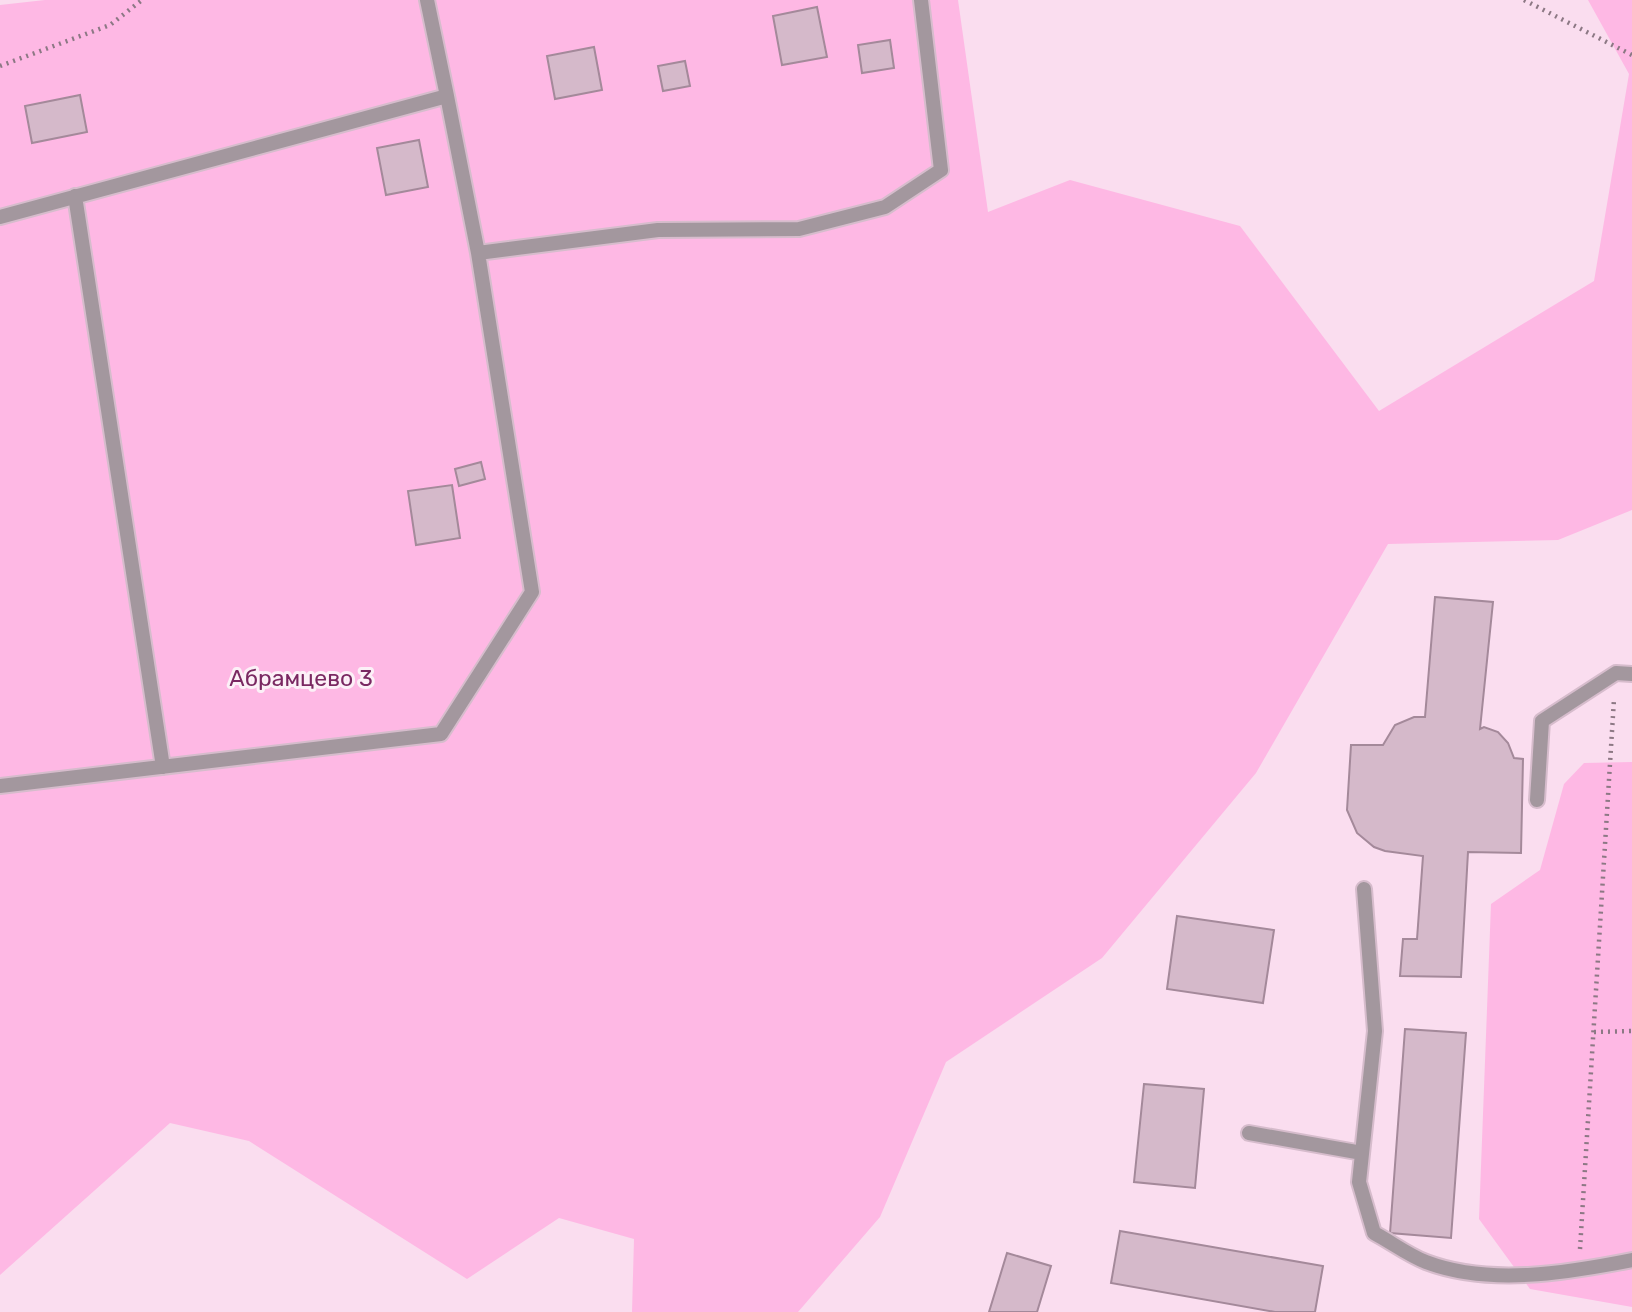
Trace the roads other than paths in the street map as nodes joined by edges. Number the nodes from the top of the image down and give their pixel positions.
1 (427, 0) edge
2 (921, 0) edge
3 (447, 96) junction
4 (75, 196) junction
5 (0, 217) edge
6 (478, 253) junction
7 (1632, 674) edge
8 (163, 767) junction
9 (0, 786) edge
10 (1537, 800) dead end
11 (1364, 889) dead end
12 (1249, 1133) dead end
13 (1362, 1153) junction
14 (1632, 1260) edge

1 - 3 lane
2 - 6 lane
3 - 4 lane
3 - 6 lane
4 - 5 lane
4 - 8 lane
6 - 8 lane
7 - 10 lane
8 - 9 lane
11 - 13 lane
12 - 13 lane
13 - 14 lane

